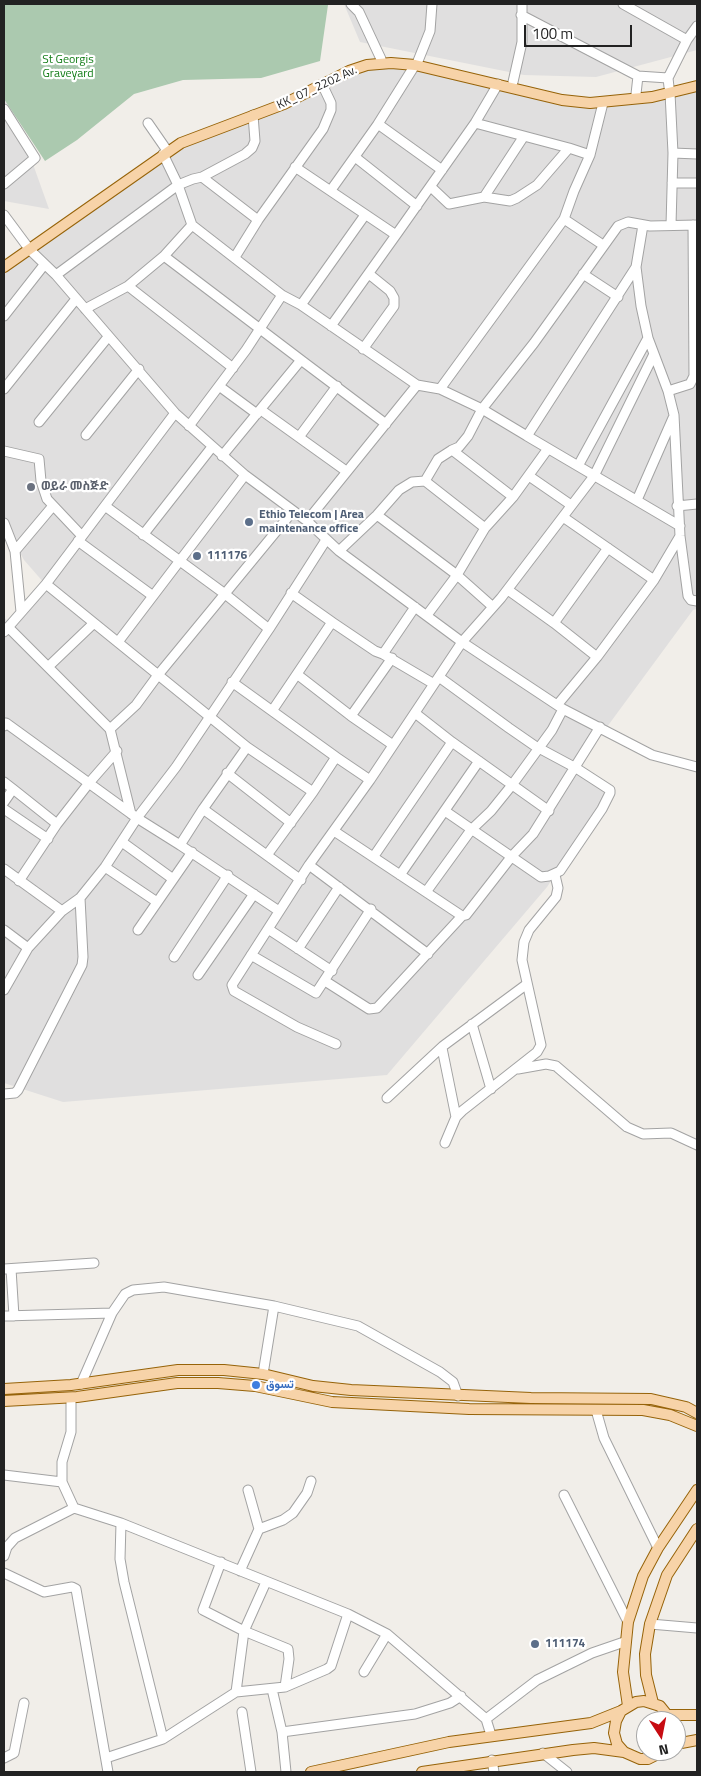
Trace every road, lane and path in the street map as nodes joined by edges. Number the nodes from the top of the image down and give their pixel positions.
1 (351, 4) edge
2 (432, 4) edge
3 (522, 4) edge
4 (623, 4) edge
5 (521, 16) junction
6 (697, 26) edge
7 (687, 40) junction
8 (381, 59) junction
9 (416, 63) junction
10 (638, 76) junction
11 (697, 80) edge
12 (513, 82) junction
13 (322, 84) junction
14 (498, 84) junction
15 (669, 86) junction
16 (697, 86) edge
17 (636, 94) junction
18 (603, 103) junction
19 (4, 109) edge
20 (253, 115) junction
21 (148, 123) dead end
22 (475, 123) junction
23 (378, 124) junction
24 (524, 136) junction
25 (569, 148) junction
26 (165, 151) junction
27 (672, 153) junction
28 (697, 154) edge
29 (590, 155) junction
30 (355, 157) junction
31 (295, 167) junction
32 (442, 170) junction
33 (202, 177) junction
34 (672, 182) junction
35 (697, 183) edge
36 (4, 184) edge
37 (178, 185) junction
38 (431, 187) junction
39 (331, 190) junction
40 (484, 197) junction
41 (417, 206) junction
42 (4, 214) edge
43 (365, 215) junction
44 (564, 219) junction
45 (258, 220) junction
46 (192, 225) junction
47 (643, 225) junction
48 (671, 225) junction
49 (695, 225) edge
50 (396, 235) junction
51 (603, 245) junction
52 (28, 248) junction
53 (164, 256) junction
54 (235, 258) junction
55 (4, 262) edge
56 (44, 265) junction
57 (636, 267) junction
58 (696, 267) edge
59 (4, 268) edge
60 (369, 274) junction
61 (583, 274) junction
62 (56, 275) junction
63 (128, 286) junction
64 (282, 295) junction
65 (618, 297) junction
66 (76, 299) junction
67 (300, 305) junction
68 (696, 306) edge
69 (85, 309) junction
70 (4, 316) edge
71 (331, 326) junction
72 (260, 330) junction
73 (108, 336) junction
74 (648, 338) junction
75 (363, 349) junction
76 (654, 354) junction
77 (301, 360) junction
78 (233, 368) junction
79 (139, 369) junction
80 (417, 384) junction
81 (219, 386) junction
82 (337, 386) junction
83 (4, 389) edge
84 (440, 389) junction
85 (668, 391) junction
86 (482, 409) junction
87 (259, 412) junction
88 (175, 413) junction
89 (674, 415) junction
90 (39, 422) dead end
91 (386, 424) junction
92 (189, 426) junction
93 (86, 435) dead end
94 (527, 436) junction
95 (299, 437) junction
96 (212, 447) junction
97 (452, 450) junction
98 (548, 450) junction
99 (4, 451) edge
100 (222, 456) junction
101 (578, 466) junction
102 (346, 471) junction
103 (245, 475) junction
104 (529, 476) junction
105 (594, 476) junction
106 (425, 481) junction
107 (513, 497) junction
108 (637, 500) junction
109 (697, 504) edge
110 (571, 505) junction
111 (105, 506) junction
112 (677, 506) junction
113 (52, 507) junction
114 (293, 511) junction
115 (378, 515) junction
116 (563, 517) junction
117 (307, 521) junction
118 (4, 523) edge
119 (680, 526) junction
120 (485, 528) junction
121 (143, 535) junction
122 (680, 536) junction
123 (80, 538) junction
124 (326, 540) junction
125 (608, 548) junction
126 (15, 551) junction
127 (339, 551) junction
128 (178, 561) junction
129 (457, 575) junction
130 (654, 580) junction
131 (46, 584) junction
132 (508, 590) junction
133 (291, 593) junction
134 (226, 594) junction
135 (152, 596) junction
136 (697, 601) edge
137 (414, 607) junction
138 (493, 607) junction
139 (21, 612) junction
140 (427, 615) junction
141 (332, 622) junction
142 (94, 623) junction
143 (554, 623) junction
144 (269, 629) junction
145 (6, 630) edge
146 (118, 642) junction
147 (462, 642) junction
148 (383, 654) junction
149 (597, 656) junction
150 (392, 658) junction
151 (49, 666) junction
152 (158, 675) junction
153 (298, 675) junction
154 (437, 680) junction
155 (232, 682) junction
156 (561, 706) junction
157 (272, 711) junction
158 (415, 713) junction
159 (209, 716) junction
160 (351, 716) junction
161 (5, 723) edge
162 (600, 727) junction
163 (110, 729) junction
164 (452, 742) junction
165 (393, 745) junction
166 (247, 747) junction
167 (539, 747) junction
168 (117, 751) junction
169 (336, 757) junction
170 (479, 761) junction
171 (697, 767) edge
172 (576, 768) junction
173 (227, 774) junction
174 (370, 780) junction
175 (4, 782) edge
176 (88, 783) junction
177 (512, 785) junction
178 (13, 790) junction
179 (313, 792) junction
180 (4, 802) edge
181 (4, 809) edge
182 (202, 809) junction
183 (445, 811) junction
184 (549, 811) junction
185 (134, 816) junction
186 (292, 823) junction
187 (57, 824) junction
188 (471, 830) junction
189 (334, 831) junction
190 (48, 839) junction
191 (122, 842) junction
192 (180, 845) junction
193 (192, 852) junction
194 (267, 855) junction
195 (374, 856) junction
196 (512, 856) junction
197 (309, 865) junction
198 (105, 867) junction
199 (4, 869) edge
200 (400, 874) junction
201 (555, 875) junction
202 (228, 876) junction
203 (173, 878) junction
204 (301, 880) junction
205 (19, 881) junction
206 (339, 887) junction
207 (426, 892) junction
208 (254, 894) junction
209 (80, 898) junction
210 (156, 902) junction
211 (370, 909) junction
212 (62, 911) junction
213 (279, 911) junction
214 (462, 916) junction
215 (268, 929) junction
216 (4, 930) edge
217 (138, 930) dead end
218 (28, 948) junction
219 (298, 948) junction
220 (428, 954) junction
221 (251, 955) junction
222 (174, 957) dead end
223 (332, 971) junction
224 (198, 975) dead end
225 (325, 981) junction
226 (527, 984) junction
227 (4, 990) edge
228 (472, 1024) junction
229 (336, 1044) dead end
230 (442, 1048) junction
231 (516, 1069) junction
232 (491, 1089) junction
233 (4, 1094) edge
234 (386, 1098) dead end
235 (456, 1117) junction
236 (445, 1144) dead end
237 (697, 1145) edge
238 (94, 1263) dead end
239 (7, 1269) edge
240 (274, 1306) junction
241 (112, 1313) junction
242 (4, 1316) edge
243 (14, 1316) junction
244 (263, 1374) junction
245 (81, 1384) junction
246 (4, 1388) edge
247 (458, 1396) junction
248 (71, 1398) junction
249 (581, 1399) junction
250 (4, 1401) edge
251 (579, 1410) junction
252 (596, 1410) junction
253 (697, 1413) edge
254 (697, 1426) edge
255 (4, 1475) edge
256 (311, 1481) dead end
257 (62, 1482) junction
258 (248, 1490) dead end
259 (697, 1490) edge
260 (564, 1495) dead end
261 (74, 1508) junction
262 (121, 1523) junction
263 (259, 1529) junction
264 (697, 1529) edge
265 (658, 1548) junction
266 (4, 1556) edge
267 (221, 1562) junction
268 (4, 1571) edge
269 (240, 1571) junction
270 (266, 1582) junction
271 (4, 1583) edge
272 (348, 1614) junction
273 (628, 1622) junction
274 (650, 1624) junction
275 (697, 1628) edge
276 (244, 1631) junction
277 (387, 1634) junction
278 (624, 1642) junction
279 (364, 1672) dead end
280 (285, 1687) junction
281 (272, 1689) junction
282 (236, 1692) junction
283 (462, 1696) junction
284 (24, 1703) dead end
285 (653, 1703) junction
286 (625, 1709) junction
287 (664, 1711) edge
288 (242, 1712) dead end
289 (486, 1719) junction
290 (282, 1732) junction
291 (491, 1735) junction
292 (163, 1739) junction
293 (624, 1752) junction
294 (543, 1753) junction
295 (636, 1757) edge
296 (4, 1758) edge
297 (106, 1758) junction
298 (492, 1760) junction
299 (108, 1772) edge
300 (251, 1772) edge
301 (286, 1772) edge
302 (311, 1772) edge
303 (422, 1772) edge
304 (494, 1772) edge
305 (567, 1772) edge

1 - 8 street
2 - 9 street
3 - 5 street
4 - 7 street
5 - 10 street
5 - 12 street
6 - 7 street
7 - 15 street
8 - 9 main road
8 - 26 main road
9 - 12 main road
9 - 13 main road, KK_07_2202 Av.
9 - 14 main road, KK_07_2202 Av.
9 - 23 street
10 - 15 street
10 - 17 street
11 - 15 main road
12 - 17 main road
13 - 20 main road, KK_07_2202 Av.
13 - 31 street
14 - 18 main road, KK_07_2202 Av.
14 - 22 street
15 - 16 main road
15 - 17 main road
15 - 18 main road, KK_07_2202 Av.
15 - 27 street
18 - 29 street
19 - 36 street
20 - 26 main road, KK_07_2202 Av.
20 - 33 street
21 - 26 street
22 - 24 street
22 - 32 street
23 - 30 street
23 - 32 street
24 - 25 street
24 - 40 street
25 - 29 street
25 - 40 street
26 - 37 street
26 - 52 main road
27 - 28 street
27 - 34 street
29 - 44 street
30 - 39 street
30 - 41 street
31 - 39 street
31 - 45 street
32 - 38 street
33 - 37 street
33 - 45 street
34 - 35 street
34 - 48 street
37 - 46 street
37 - 62 street
38 - 40 street
38 - 41 street
39 - 43 street
41 - 50 street
42 - 52 street
43 - 50 street
43 - 67 street
44 - 51 street
44 - 84 street
45 - 54 street
46 - 53 street
46 - 54 street
47 - 48 street
47 - 51 street
47 - 57 street
48 - 49 street
49 - 58 street
50 - 60 street
51 - 61 street
52 - 55 main road
52 - 56 street
52 - 59 main road
53 - 63 street
53 - 72 street
54 - 64 street
56 - 62 street
56 - 70 street
57 - 65 street
57 - 74 street
58 - 68 street
60 - 71 street
60 - 75 street
61 - 65 street
61 - 86 street
62 - 66 street
63 - 69 street
63 - 78 street
64 - 67 street
64 - 72 street
65 - 94 street
66 - 69 street
66 - 83 street
67 - 71 street
68 - 85 street
69 - 73 street
71 - 75 street
72 - 77 street
72 - 78 street
73 - 79 street
73 - 90 street
74 - 76 street
74 - 101 street
75 - 80 street
76 - 85 street
76 - 105 street
77 - 82 street
77 - 87 street
78 - 81 street
79 - 88 street
79 - 93 street
80 - 84 street
80 - 91 street
81 - 87 street
81 - 92 street
82 - 91 street
82 - 95 street
84 - 86 street
85 - 89 street
86 - 94 street
86 - 97 street
87 - 95 street
87 - 100 street
88 - 92 street
88 - 111 street
89 - 108 street
89 - 112 street
91 - 102 street
92 - 96 street
94 - 98 street
95 - 102 street
96 - 100 street
96 - 121 street
97 - 106 street
97 - 107 street
98 - 101 street
98 - 104 street
99 - 113 street
100 - 103 street
101 - 105 street
102 - 117 street
103 - 114 street
103 - 128 street
104 - 107 street
104 - 110 street
105 - 108 street
105 - 110 street
106 - 115 street
106 - 120 street
107 - 120 street
108 - 119 street
109 - 112 street
110 - 116 street
111 - 121 street
111 - 123 street
112 - 119 street
113 - 123 street
113 - 126 street
114 - 117 street
114 - 134 street
115 - 127 street
115 - 129 street
116 - 125 street
116 - 132 street
117 - 124 street
118 - 126 street
119 - 122 street
120 - 129 street
121 - 128 street
122 - 130 street
122 - 136 street
123 - 131 street
123 - 135 street
124 - 127 street
124 - 133 street
125 - 130 street
125 - 143 street
126 - 139 street
127 - 137 street
128 - 134 street
128 - 135 street
129 - 138 street
129 - 140 street
130 - 149 street
131 - 139 street
131 - 142 street
132 - 138 street
132 - 143 street
133 - 141 street
133 - 144 street
134 - 144 street
134 - 152 street
135 - 146 street
137 - 140 street
137 - 148 street
138 - 147 street
139 - 145 street
140 - 147 street
141 - 148 street
141 - 153 street
142 - 146 street
142 - 151 street
143 - 149 street
144 - 155 street
145 - 151 street
146 - 152 street
147 - 154 street
147 - 156 street
148 - 150 street
149 - 156 street
150 - 154 street
150 - 160 street
151 - 163 street
152 - 159 street
152 - 163 street
153 - 157 street
153 - 160 street
154 - 158 street
154 - 167 street
155 - 157 street
155 - 159 street
156 - 162 street
156 - 167 street
157 - 169 street
158 - 164 street
158 - 165 street
159 - 166 street
159 - 185 street
160 - 165 street
161 - 176 street
162 - 171 street
162 - 172 street
163 - 168 street
164 - 170 street
164 - 195 street
165 - 174 street
166 - 173 street
166 - 179 street
167 - 172 street
167 - 177 street
168 - 176 street
168 - 185 street
169 - 174 street
169 - 179 street
170 - 177 street
170 - 183 street
172 - 184 street
172 - 201 street
173 - 182 street
173 - 186 street
174 - 189 street
175 - 178 street
176 - 185 street
176 - 187 street
177 - 184 street
177 - 188 street
178 - 180 street
178 - 187 street
179 - 186 street
181 - 190 street
182 - 192 street
182 - 194 street
183 - 188 street
183 - 200 street
184 - 196 street
185 - 191 street
185 - 192 street
186 - 194 street
187 - 190 street
188 - 196 street
188 - 207 street
189 - 195 street
189 - 197 street
190 - 205 street
191 - 198 street
191 - 203 street
192 - 193 street
193 - 202 street
193 - 203 street
194 - 204 street
195 - 200 street
196 - 201 street
196 - 214 street
197 - 204 street
197 - 206 street
198 - 209 street
198 - 210 street
199 - 205 street
200 - 207 street
201 - 226 street
202 - 208 street
202 - 222 street
203 - 210 street
204 - 213 street
205 - 212 street
206 - 211 street
206 - 219 street
207 - 214 street
208 - 213 street
208 - 224 street
209 - 212 street
209 - 233 street
210 - 217 street
211 - 220 street
211 - 223 street
212 - 218 street
213 - 215 street
214 - 220 street
215 - 219 street
215 - 221 street
216 - 218 street
218 - 227 street
219 - 223 street
220 - 225 street
221 - 225 street
221 - 229 street
223 - 225 street
226 - 228 street
226 - 231 street
228 - 230 street
228 - 232 street
230 - 234 street
230 - 235 street
231 - 232 street
231 - 237 street
232 - 235 street
235 - 236 street
238 - 239 street
239 - 243 street
240 - 241 street
240 - 244 street
240 - 247 street
241 - 243 street
241 - 245 street
242 - 243 street
244 - 245 main road
244 - 247 main road
245 - 246 main road
247 - 249 main road
248 - 250 main road
248 - 251 main road
248 - 257 street
249 - 251 main road
249 - 253 main road
251 - 252 main road
252 - 254 main road
252 - 265 street
255 - 257 street
256 - 263 street
257 - 261 street
258 - 263 street
259 - 265 main road
260 - 273 street
261 - 262 street
261 - 266 street
262 - 267 street
262 - 292 street
263 - 269 street
264 - 274 main road
265 - 273 main road
267 - 269 street
267 - 276 street
268 - 271 street
268 - 297 street
269 - 270 street
270 - 272 street
270 - 276 street
272 - 277 street
272 - 280 street
273 - 278 main road
274 - 275 street
274 - 285 main road
276 - 280 street
276 - 282 street
277 - 279 street
277 - 283 street
278 - 286 main road
278 - 289 street
280 - 281 street
281 - 282 street
281 - 290 street
282 - 292 street
283 - 289 street
283 - 290 street
284 - 296 street
285 - 286 main road
285 - 287 main road
286 - 291 main road
286 - 293 main road
288 - 300 street
289 - 291 street
290 - 301 street
291 - 302 main road
292 - 297 street
293 - 294 main road
293 - 295 main road
294 - 298 main road
294 - 305 street
297 - 299 street
298 - 303 main road
298 - 304 street

